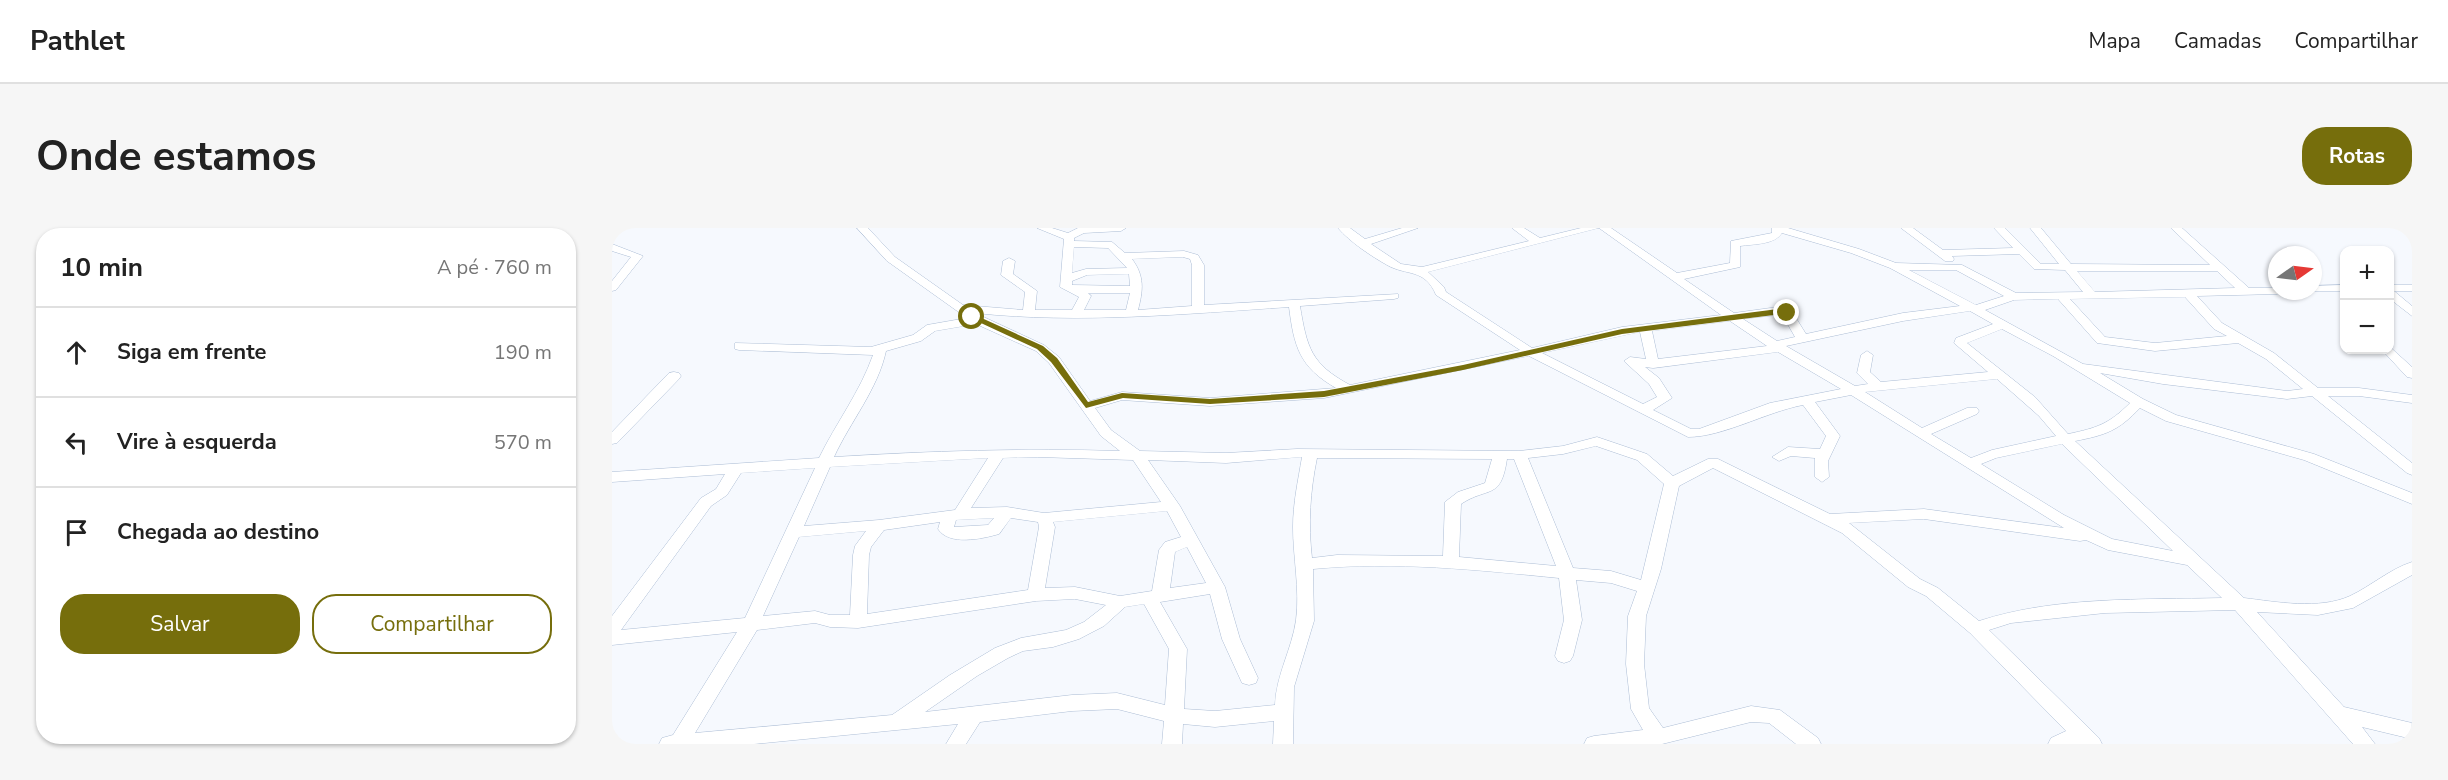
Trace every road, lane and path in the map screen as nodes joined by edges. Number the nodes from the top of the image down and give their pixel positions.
1 (862, 228) edge
2 (1042, 228) edge
3 (1121, 228) edge
4 (1343, 228) edge
5 (1413, 228) edge
6 (1517, 228) edge
7 (1593, 228) edge
8 (1605, 228) edge
9 (1778, 228) edge
10 (1827, 228) edge
11 (1906, 228) edge
12 (1999, 228) edge
13 (2035, 228) edge
14 (2176, 228) edge
15 (1387, 231) edge
16 (1808, 236) junction
17 (1068, 241) junction
18 (1539, 242) junction
19 (1363, 243) junction
20 (612, 247) edge
21 (2021, 251) junction
22 (1941, 253) junction
23 (1125, 256) junction
24 (1009, 261) dead end
25 (1894, 266) junction
26 (1958, 267) junction
27 (2220, 268) junction
28 (2070, 269) junction
29 (1135, 271) junction
30 (1418, 271) junction
31 (1676, 277) junction
32 (1067, 285) junction
33 (612, 288) edge
34 (2340, 288) edge
35 (2394, 288) edge
36 (2412, 288) edge
37 (1138, 289) junction
38 (2322, 289) edge
39 (2268, 291) edge
40 (2246, 292) junction
41 (2090, 293) junction
42 (2189, 294) junction
43 (2060, 295) junction
44 (1394, 296) dead end
45 (2013, 297) junction
46 (2394, 297) edge
47 (1294, 303) junction
48 (1973, 309) junction
49 (1198, 310) junction
50 (2412, 312) edge
51 (972, 314) junction
52 (1029, 314) junction
53 (1076, 314) junction
54 (1131, 314) junction
55 (1731, 317) junction
56 (2002, 324) junction
57 (1645, 328) junction
58 (1803, 339) junction
59 (2241, 339) junction
60 (739, 346) dead end
61 (1776, 347) junction
62 (874, 350) junction
63 (1529, 351) junction
64 (2392, 354) edge
65 (1867, 355) dead end
66 (1653, 364) junction
67 (2075, 365) junction
68 (1999, 375) junction
69 (2412, 375) edge
70 (674, 376) dead end
71 (1878, 386) junction
72 (1348, 389) junction
73 (1855, 392) junction
74 (2315, 392) junction
75 (2412, 399) edge
76 (1807, 401) junction
77 (2138, 402) junction
78 (1086, 406) junction
79 (1642, 410) junction
80 (1972, 411) dead end
81 (1921, 433) junction
82 (2065, 439) junction
83 (612, 440) edge
84 (998, 453) junction
85 (1310, 454) junction
86 (1824, 454) junction
87 (1500, 455) junction
88 (1519, 455) junction
89 (1138, 457) junction
90 (1779, 457) dead end
91 (826, 462) junction
92 (1969, 464) junction
93 (735, 470) junction
94 (2412, 470) edge
95 (612, 477) edge
96 (1821, 477) dead end
97 (1672, 483) junction
98 (2412, 499) edge
99 (1172, 506) junction
100 (1007, 512) junction
101 (955, 514) junction
102 (1044, 518) junction
103 (1830, 519) junction
104 (879, 525) junction
105 (793, 532) junction
106 (2092, 538) junction
107 (1191, 540) junction
108 (2193, 560) junction
109 (1451, 562) junction
110 (1305, 564) junction
111 (2412, 568) edge
112 (1567, 574) junction
113 (1216, 588) junction
114 (1647, 588) junction
115 (1036, 595) junction
116 (1155, 597) junction
117 (1120, 602) junction
118 (2239, 604) junction
119 (858, 622) junction
120 (751, 624) junction
121 (1976, 628) junction
122 (612, 629) edge
123 (612, 638) edge
124 (1564, 656) dead end
125 (1249, 678) dead end
126 (1284, 712) junction
127 (2335, 712) junction
128 (974, 715) junction
129 (1176, 717) junction
130 (898, 721) junction
131 (2412, 731) edge
132 (1656, 738) edge
133 (2086, 739) edge
134 (675, 744) edge
135 (956, 744) edge
136 (1172, 744) edge
137 (1283, 744) edge
138 (1594, 744) edge
139 (1810, 744) edge
140 (2058, 744) edge
141 (2365, 744) edge

1 - 51 street
2 - 17 street
3 - 17 street
4 - 19 street
5 - 15 street
6 - 18 street
7 - 18 street
8 - 31 street
9 - 16 street
9 - 31 street
10 - 16 street
11 - 22 street
12 - 21 street
13 - 28 street
14 - 27 street
15 - 19 street
16 - 25 street
17 - 23 street
17 - 32 street
18 - 30 street
19 - 30 street
20 - 33 street
21 - 22 street
21 - 28 street
22 - 26 street
23 - 29 street
23 - 49 street
24 - 52 street
25 - 26 street
25 - 48 street
26 - 45 street
27 - 28 street
27 - 40 street
28 - 41 street
29 - 32 street
29 - 37 street
30 - 63 street
31 - 55 street
32 - 37 street
32 - 53 street
34 - 38 street
35 - 36 street
37 - 54 street
39 - 40 street
40 - 42 street
41 - 42 street
41 - 43 street
42 - 59 street
43 - 45 street
43 - 59 street
44 - 47 street
45 - 48 street
46 - 50 street
47 - 49 street
47 - 72 street
48 - 56 street
48 - 58 street
49 - 54 street
51 - 52 street
51 - 62 street
51 - 78 street
52 - 53 street
53 - 54 street
55 - 57 street
55 - 58 street
55 - 61 street
56 - 67 street
56 - 68 street
57 - 63 street
57 - 66 street
58 - 61 street
59 - 74 street
60 - 62 street
61 - 66 street
61 - 73 street
62 - 91 street
63 - 72 street
63 - 79 street
64 - 69 street
65 - 71 street
66 - 79 street
67 - 74 street
67 - 77 street
68 - 71 street
68 - 82 street
70 - 83 street
71 - 73 street
72 - 78 street
73 - 76 street
73 - 81 street
74 - 75 street
74 - 94 street
76 - 79 street
76 - 86 street
77 - 82 street
77 - 98 street
78 - 89 street
80 - 81 street
81 - 92 street
82 - 92 street
82 - 108 street
84 - 89 street
84 - 91 street
84 - 101 street
85 - 87 street
85 - 89 street
85 - 110 street
86 - 90 street
86 - 96 street
87 - 88 street
87 - 109 street
88 - 97 street
88 - 112 street
89 - 99 street
91 - 93 street
91 - 105 street
92 - 106 street
93 - 95 street
93 - 122 street
97 - 103 street
97 - 114 street
99 - 102 street
99 - 107 street
100 - 101 street
100 - 101 street
100 - 102 street
101 - 104 street
102 - 115 street
103 - 106 street
103 - 121 street
104 - 105 street
104 - 119 street
105 - 120 street
106 - 108 street
107 - 113 street
107 - 116 street
108 - 118 street
109 - 110 street
109 - 112 street
110 - 126 street
111 - 118 street
112 - 114 street
112 - 124 street
113 - 116 street
113 - 125 street
114 - 132 street
115 - 117 street
115 - 119 street
116 - 117 street
116 - 129 street
117 - 130 street
118 - 121 street
118 - 127 street
119 - 120 street
120 - 123 street
120 - 134 street
121 - 133 street
126 - 129 street
126 - 137 street
127 - 131 street
127 - 141 street
128 - 129 street
128 - 130 street
128 - 135 street
129 - 136 street
130 - 134 street
132 - 138 street
132 - 139 street
133 - 140 street

